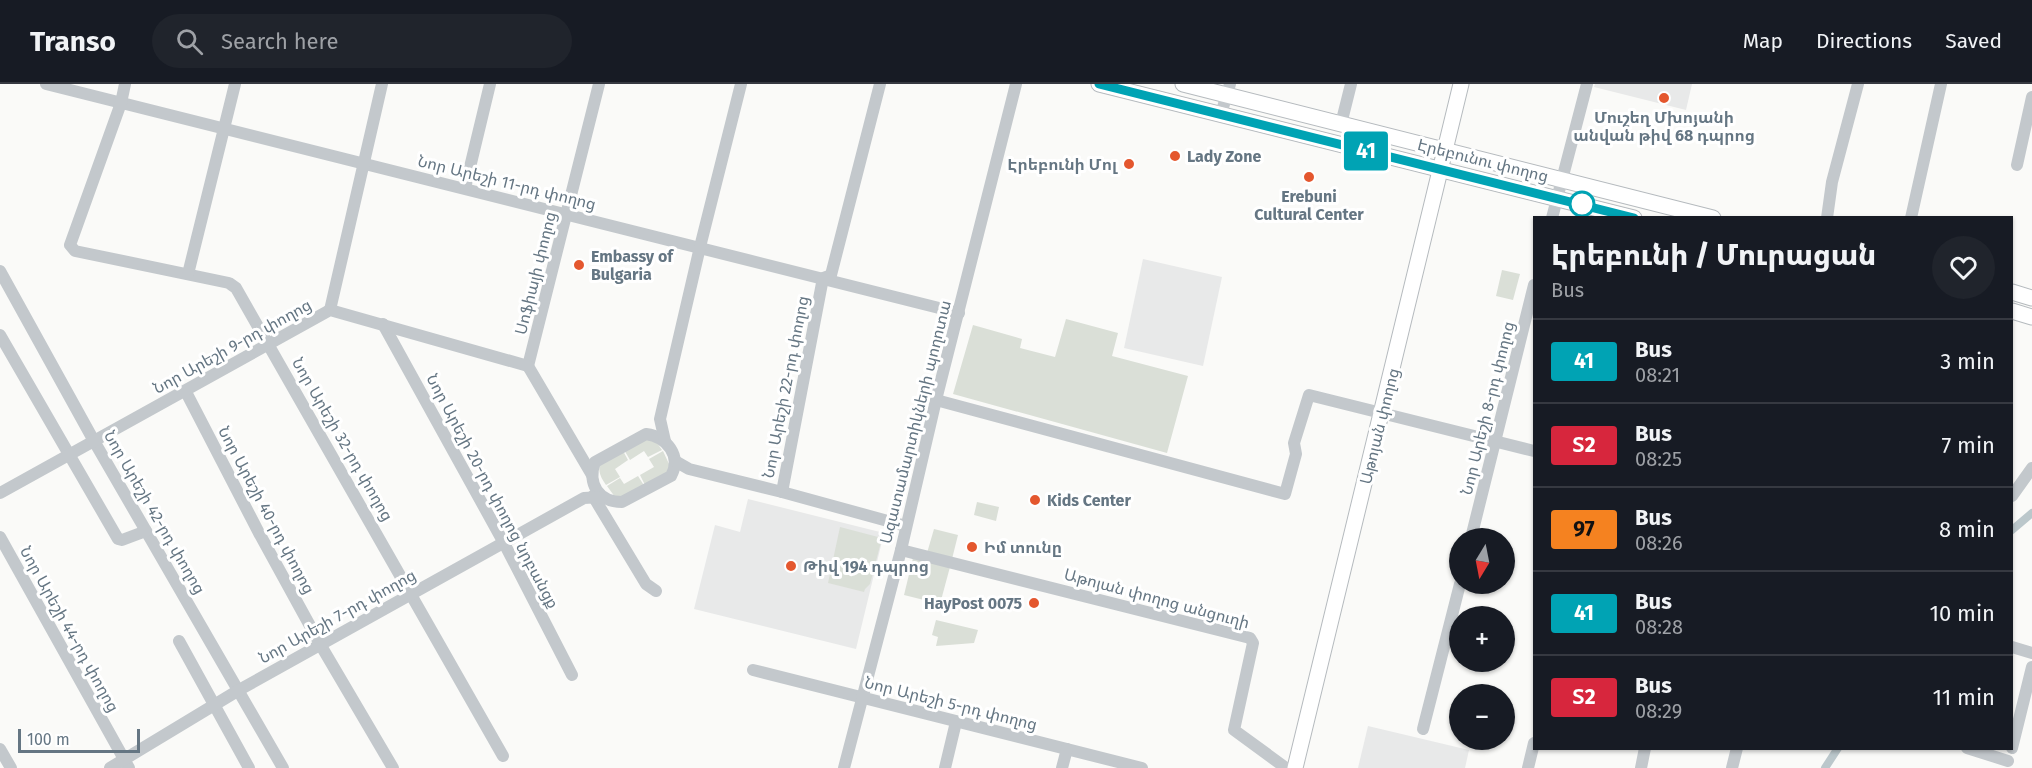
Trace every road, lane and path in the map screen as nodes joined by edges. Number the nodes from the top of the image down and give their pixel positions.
1 (46, 84) edge
2 (125, 84) edge
3 (235, 84) edge
4 (382, 84) edge
5 (490, 84) edge
6 (599, 84) edge
7 (741, 84) edge
8 (880, 84) edge
9 (1016, 84) edge
10 (1099, 84) edge
11 (1183, 84) edge
12 (1351, 84) edge
13 (1461, 84) edge
14 (1587, 84) edge
15 (1858, 84) edge
16 (1941, 84) edge
17 (1229, 90) edge
18 (2032, 97) edge
19 (121, 103) junction
20 (1221, 114) junction
21 (1341, 124) junction
22 (224, 129) junction
23 (1444, 150) junction
24 (365, 163) junction
25 (2018, 165) dead end
26 (1440, 169) junction
27 (1562, 179) junction
28 (465, 188) junction
29 (1557, 198) junction
30 (1669, 212) edge
31 (567, 214) junction
32 (1552, 216) edge
33 (1626, 216) edge
34 (1698, 216) edge
35 (1827, 216) edge
36 (1911, 216) edge
37 (700, 248) junction
38 (0, 271) edge
39 (188, 274) junction
40 (823, 278) junction
41 (1533, 289) edge
42 (2013, 292) edge
43 (2032, 298) edge
44 (330, 310) junction
45 (2013, 311) edge
46 (959, 313) junction
47 (2032, 316) edge
48 (383, 324) junction
49 (0, 335) edge
50 (269, 344) junction
51 (528, 366) junction
52 (186, 392) junction
53 (936, 400) junction
54 (1382, 413) junction
55 (660, 420) junction
56 (646, 434) junction
57 (94, 441) junction
58 (665, 441) junction
59 (1495, 441) junction
60 (1533, 451) edge
61 (68, 455) junction
62 (582, 458) junction
63 (597, 460) junction
64 (675, 461) junction
65 (2032, 468) edge
66 (689, 469) junction
67 (670, 476) junction
68 (593, 490) junction
69 (782, 492) junction
70 (0, 493) edge
71 (2013, 495) edge
72 (906, 526) junction
73 (1473, 528) edge
74 (146, 531) junction
75 (0, 537) edge
76 (504, 543) junction
77 (902, 550) junction
78 (656, 591) dead end
79 (412, 593) junction
80 (1457, 594) edge
81 (179, 641) dead end
82 (321, 644) junction
83 (2013, 647) edge
84 (2032, 653) edge
85 (2032, 667) edge
86 (753, 670) dead end
87 (572, 675) dead end
88 (239, 690) junction
89 (862, 698) junction
90 (213, 705) junction
91 (956, 722) junction
92 (1423, 729) dead end
93 (2013, 741) edge
94 (1533, 748) edge
95 (0, 749) edge
96 (1067, 749) junction
97 (1646, 750) edge
98 (1736, 750) edge
99 (1978, 750) edge
100 (503, 756) dead end
101 (2009, 756) edge
102 (127, 764) edge
103 (11, 768) edge
104 (110, 768) edge
105 (249, 768) edge
106 (283, 768) edge
107 (393, 768) edge
108 (844, 768) edge
109 (945, 768) edge
110 (1062, 768) edge
111 (1142, 768) edge
112 (1286, 768) edge
113 (1295, 768) edge
114 (1528, 768) edge
115 (1641, 768) edge
116 (1732, 768) edge

1 - 19 street, Նոր Արեշի 11-րդ փողոց
2 - 19 street
3 - 22 street
4 - 24 street
5 - 28 street
6 - 31 street, Սոֆիայի փողոց
7 - 37 street
8 - 40 street, Նոր Արեշի 22-րդ փողոց
9 - 46 street, Ազատամարտիկների պողոտա
10 - 20 main road, Էրեբունու փողոց
11 - 17 main road, Էրեբունու փողոց
12 - 21 street
13 - 23 main road, Աթոյան փողոց
14 - 27 street
15 - 35 street
16 - 36 street
17 - 20 street
17 - 21 main road, Էրեբունու փողոց
18 - 25 street
19 - 22 street, Նոր Արեշի 11-րդ փողոց
19 - 39 street, Նոր Արեշի 32-րդ փողոց
20 - 26 main road, Էրեբունու փողոց
21 - 23 main road, Էրեբունու փողոց
22 - 24 street, Նոր Արեշի 11-րդ փողոց
22 - 39 street
23 - 26 main road, Աթոյան փողոց
23 - 27 main road, Էրեբունու փողոց
24 - 28 street, Նոր Արեշի 11-րդ փողոց
24 - 44 street
26 - 29 main road, Էրեբունու փողոց
26 - 54 main road, Աթոյան փողոց
27 - 29 street
27 - 30 main road, Էրեբունու փողոց
28 - 31 street, Նոր Արեշի 11-րդ փողոց
29 - 32 street
29 - 33 main road, Էրեբունու փողոց
30 - 34 main road, Էրեբունու փողոց
31 - 37 street, Նոր Արեշի 11-րդ փողոց
31 - 51 street, Սոֆիայի փողոց
37 - 40 street, Նոր Արեշի 11-րդ փողոց
37 - 55 street
38 - 57 street, Նոր Արեշի 42-րդ փողոց
39 - 50 street, Նոր Արեշի 32-րդ փողոց
40 - 46 street, Նոր Արեշի 11-րդ փողոց
40 - 69 street, Նոր Արեշի 22-րդ փողոց
41 - 59 street, Նոր Արեշի 8-րդ փողոց
42 - 43 main road
44 - 48 street, Նոր Արեշի 9-րդ փողոց
44 - 50 street, Նոր Արեշի 9-րդ փողոց
45 - 47 main road
46 - 53 street, Ազատամարտիկների պողոտա
48 - 51 street, Նոր Արեշի 9-րդ փողոց
48 - 76 street, Նոր Արեշի 20-րդ փողոց նրբանցք
49 - 61 street
50 - 52 street, Նոր Արեշի 9-րդ փողոց
50 - 79 street, Նոր Արեշի 32-րդ փողոց
51 - 62 street
52 - 57 street, Նոր Արեշի 9-րդ փողոց
52 - 82 street, Նոր Արեշի 40-րդ փողոց
53 - 54 street
53 - 72 street, Ազատամարտիկների պողոտա
54 - 59 street
54 - 113 main road, Աթոյան փողոց
55 - 56 street
55 - 58 street
56 - 58 street
56 - 63 street
57 - 61 street, Նոր Արեշի 9-րդ փողոց
57 - 74 street, Նոր Արեշի 42-րդ փողոց
58 - 64 street
59 - 60 street
59 - 73 street, Նոր Արեշի 8-րդ փողոց
61 - 70 street, Նոր Արեշի 9-րդ փողոց
61 - 74 street
62 - 63 street
62 - 68 street
63 - 68 street
64 - 66 street
64 - 67 street
65 - 71 street
66 - 67 street
66 - 69 street
67 - 68 street
68 - 76 street, Նոր Արեշի 7-րդ փողոց
68 - 78 street
69 - 72 street
72 - 77 street, Ազատամարտիկների պողոտա
74 - 88 street, Նոր Արեշի 42-րդ փողոց
75 - 102 street, Նոր Արեշի 44-րդ փողոց
76 - 79 street, Նոր Արեշի 7-րդ փողոց
76 - 87 street, Նոր Արեշի 20-րդ փողոց նրբանցք
77 - 89 street, Ազատամարտիկների պողոտա
77 - 112 street, Աթոյան փողոց անցուղի
79 - 82 street, Նոր Արեշի 7-րդ փողոց
79 - 100 street, Նոր Արեշի 32-րդ փողոց
80 - 92 street
81 - 90 street
82 - 88 street, Նոր Արեշի 7-րդ փողոց
82 - 107 street, Նոր Արեշի 40-րդ փողոց
83 - 84 street
85 - 93 street
86 - 89 street, Նոր Արեշի 5-րդ փողոց
88 - 90 street, Նոր Արեշի 7-րդ փողոց
88 - 106 street, Նոր Արեշի 42-րդ փողոց
89 - 91 street, Նոր Արեշի 5-րդ փողոց
89 - 108 street, Ազատամարտիկների պողոտա
90 - 102 street, Նոր Արեշի 7-րդ փողոց
90 - 105 street
91 - 96 street, Նոր Արեշի 5-րդ փողոց
91 - 109 street
94 - 114 street
95 - 103 street
96 - 110 street
96 - 111 street, Նոր Արեշի 5-րդ փողոց
97 - 115 street
98 - 116 street
99 - 101 street
102 - 104 street, Նոր Արեշի 7-րդ փողոց

